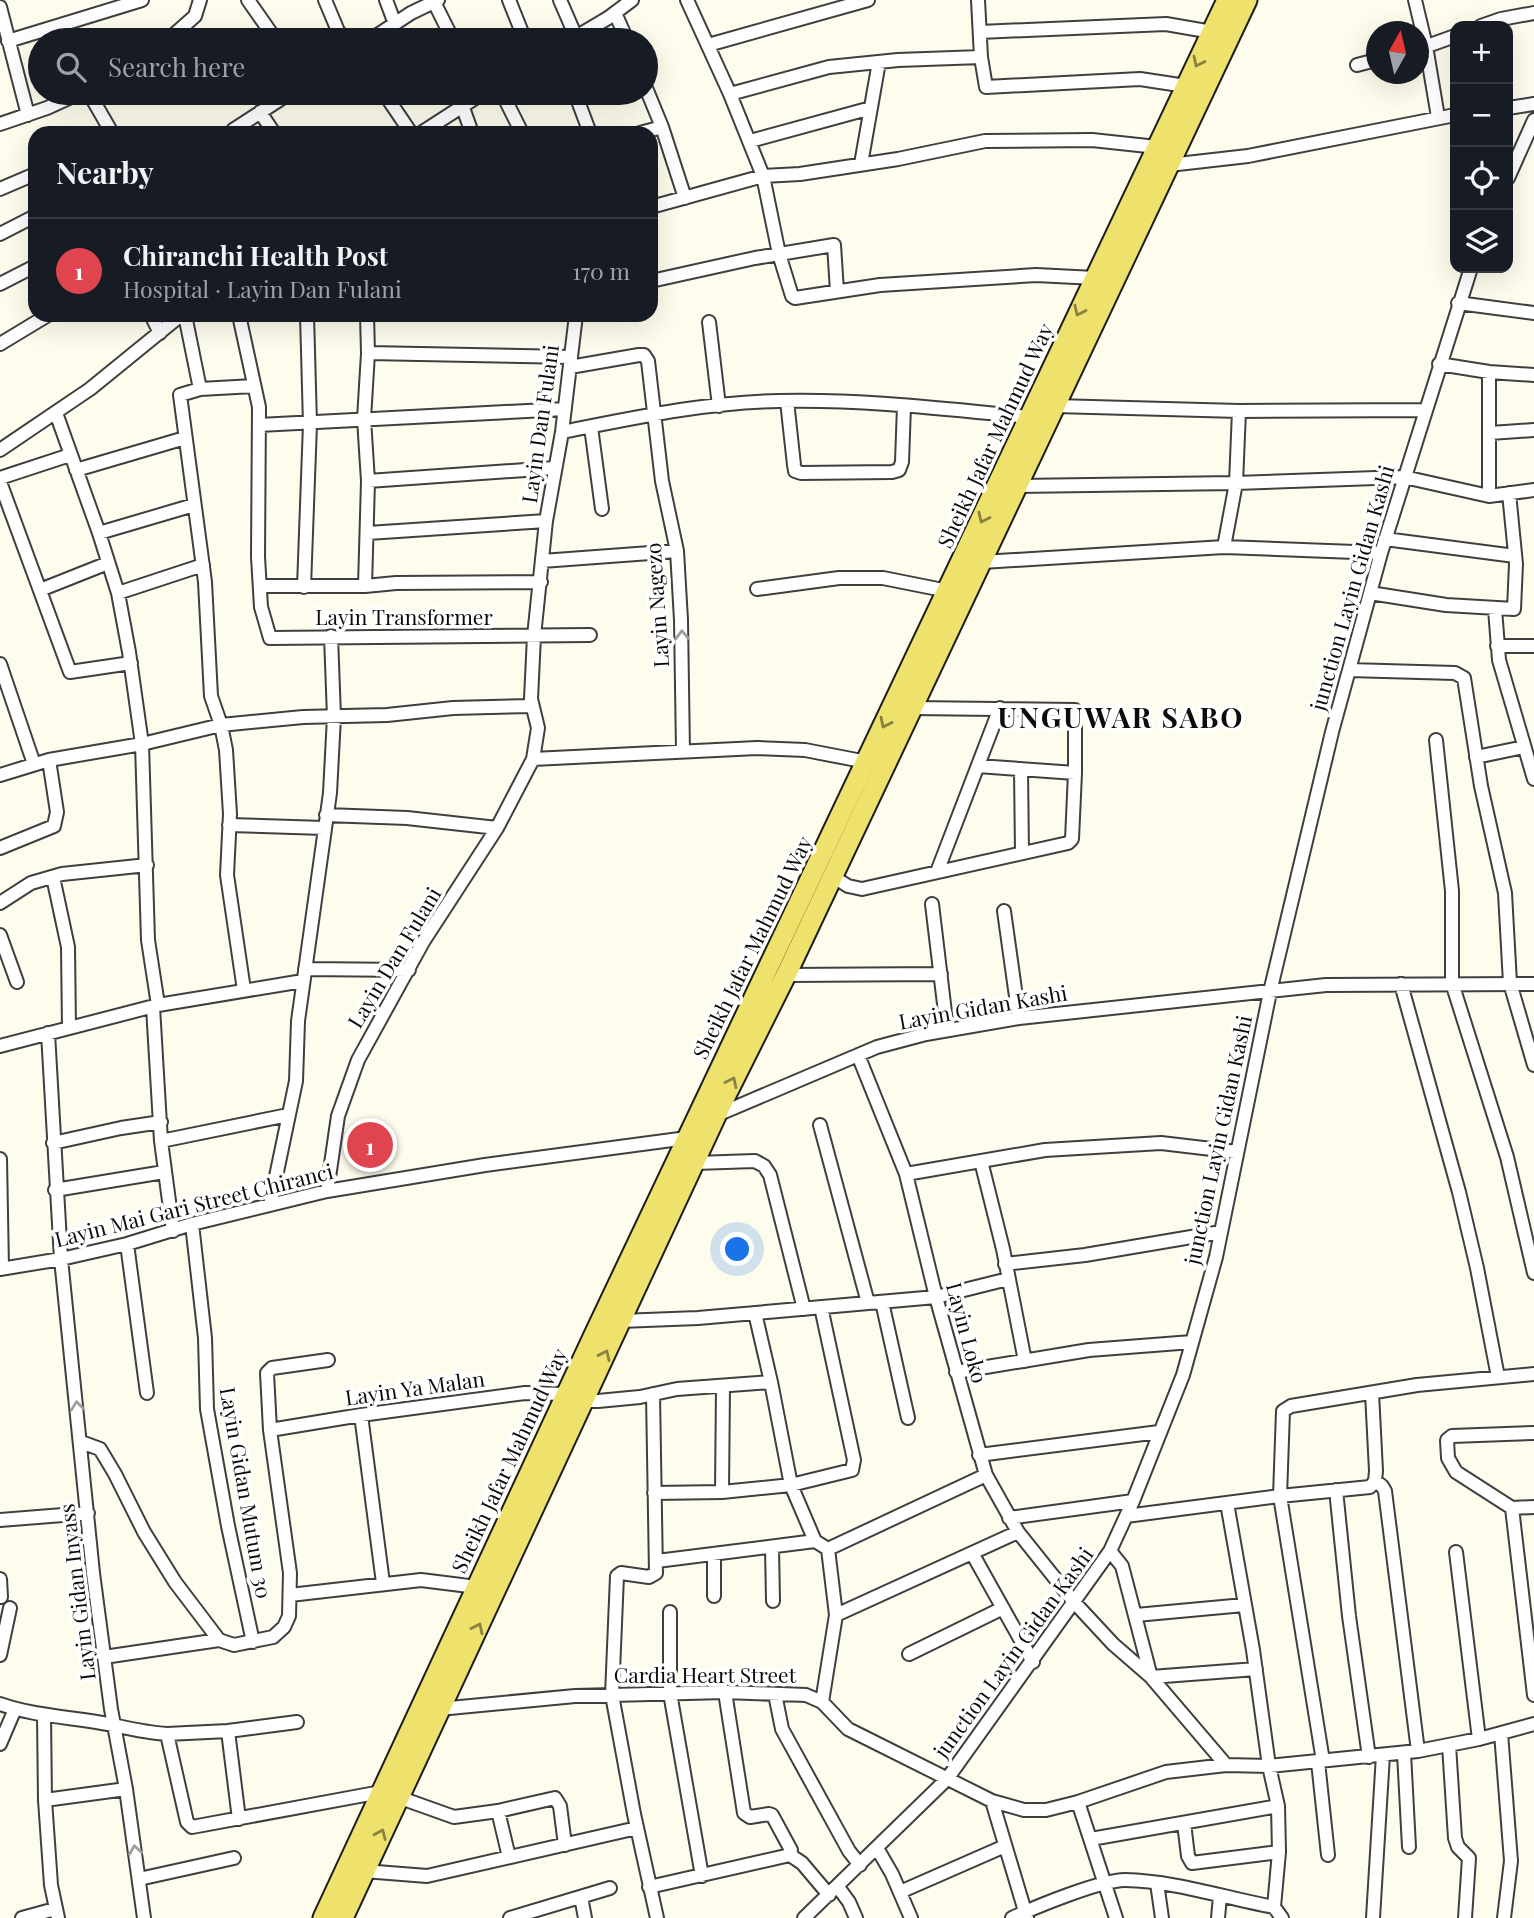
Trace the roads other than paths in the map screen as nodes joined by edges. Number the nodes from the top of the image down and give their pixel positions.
1 (142, 0) edge
2 (200, 0) edge
3 (248, 0) edge
4 (325, 0) edge
5 (386, 0) edge
6 (509, 0) edge
7 (560, 0) edge
8 (632, 0) edge
9 (687, 0) edge
10 (868, 0) edge
11 (978, 0) edge
12 (1227, 0) edge
13 (1247, 0) edge
14 (1415, 0) edge
15 (436, 1) edge
16 (0, 7) edge
17 (615, 13) junction
18 (1534, 13) edge
19 (1418, 21) edge
20 (1495, 21) edge
21 (395, 24) junction
22 (50, 28) edge
23 (181, 28) edge
24 (268, 28) edge
25 (337, 28) edge
26 (389, 28) edge
27 (448, 28) edge
28 (520, 28) edge
29 (570, 28) edge
30 (591, 28) edge
31 (622, 28) edge
32 (980, 32) junction
33 (1212, 32) junction
34 (28, 35) edge
35 (1450, 38) edge
36 (8, 41) junction
37 (708, 44) junction
38 (1429, 45) edge
39 (981, 57) junction
40 (879, 62) junction
41 (1366, 63) edge
42 (1357, 65) dead end
43 (1429, 78) edge
44 (1186, 86) junction
45 (730, 94) junction
46 (1534, 104) edge
47 (52, 105) edge
48 (96, 105) edge
49 (271, 105) edge
50 (392, 105) edge
51 (462, 105) joint
52 (508, 105) edge
53 (580, 105) edge
54 (653, 105) edge
55 (1513, 107) edge
56 (871, 108) junction
57 (260, 112) junction
58 (28, 115) junction
59 (1450, 116) edge
60 (1438, 117) junction
61 (1534, 120) edge
62 (0, 124) edge
63 (108, 126) edge
64 (239, 126) edge
65 (269, 126) edge
66 (406, 126) edge
67 (431, 126) edge
68 (470, 126) edge
69 (518, 126) edge
70 (587, 126) edge
71 (662, 127) junction
72 (658, 128) edge
73 (750, 141) junction
74 (1157, 147) junction
75 (862, 164) junction
76 (1169, 165) junction
77 (1513, 167) edge
78 (762, 176) junction
79 (28, 177) edge
80 (0, 189) edge
81 (685, 198) junction
82 (658, 205) edge
83 (28, 220) edge
84 (0, 234) edge
85 (779, 254) junction
86 (28, 270) edge
87 (1469, 273) edge
88 (1095, 278) junction
89 (658, 280) edge
90 (0, 284) edge
91 (837, 291) junction
92 (1458, 303) junction
93 (1534, 313) edge
94 (36, 322) edge
95 (154, 322) edge
96 (174, 322) edge
97 (185, 322) edge
98 (240, 322) edge
99 (307, 322) edge
100 (367, 322) edge
101 (575, 322) edge
102 (709, 322) dead end
103 (160, 333) junction
104 (0, 344) edge
105 (368, 353) junction
106 (570, 362) junction
107 (1439, 364) junction
108 (1489, 372) junction
109 (1534, 375) edge
110 (254, 386) junction
111 (200, 389) junction
112 (787, 401) junction
113 (719, 406) junction
114 (904, 406) junction
115 (1055, 406) junction
116 (565, 409) junction
117 (1425, 410) junction
118 (1239, 411) junction
119 (56, 413) junction
120 (653, 415) junction
121 (1029, 417) junction
122 (364, 419) junction
123 (310, 424) junction
124 (259, 425) junction
125 (591, 427) junction
126 (1534, 430) edge
127 (562, 432) junction
128 (1490, 433) junction
129 (185, 438) junction
130 (0, 450) edge
131 (70, 455) junction
132 (554, 468) junction
133 (76, 470) junction
134 (1404, 477) junction
135 (0, 480) edge
136 (368, 481) junction
137 (1236, 483) junction
138 (1017, 486) junction
139 (1534, 490) edge
140 (1509, 493) junction
141 (1489, 496) junction
142 (194, 505) junction
143 (602, 509) dead end
144 (547, 521) junction
145 (99, 533) junction
146 (368, 533) junction
147 (1385, 538) junction
148 (1224, 547) junction
149 (677, 551) junction
150 (1381, 553) junction
151 (1515, 556) junction
152 (542, 561) junction
153 (982, 562) junction
154 (108, 563) junction
155 (203, 565) junction
156 (541, 582) junction
157 (260, 586) junction
158 (365, 586) junction
159 (304, 587) junction
160 (757, 589) dead end
161 (40, 590) junction
162 (948, 591) junction
163 (118, 593) junction
164 (1370, 593) junction
165 (1495, 609) junction
166 (590, 635) dead end
167 (331, 636) junction
168 (534, 636) junction
169 (1497, 646) junction
170 (1534, 646) edge
171 (131, 663) junction
172 (0, 664) edge
173 (1349, 670) junction
174 (13, 702) junction
175 (532, 706) junction
176 (0, 707) edge
177 (912, 708) junction
178 (1000, 708) junction
179 (334, 717) junction
180 (221, 724) junction
181 (1436, 740) dead end
182 (142, 744) junction
183 (1524, 747) junction
184 (683, 752) junction
185 (1476, 757) junction
186 (533, 759) junction
187 (50, 760) junction
188 (867, 762) junction
189 (34, 764) junction
190 (978, 766) junction
191 (1021, 769) junction
192 (1075, 773) junction
193 (0, 775) edge
194 (1534, 779) edge
195 (325, 822) junction
196 (229, 825) junction
197 (497, 828) junction
198 (0, 848) edge
199 (1023, 853) junction
200 (147, 865) junction
201 (937, 872) junction
202 (832, 876) junction
203 (53, 877) junction
204 (0, 903) edge
205 (932, 904) dead end
206 (1004, 911) dead end
207 (0, 935) edge
208 (409, 970) junction
209 (941, 974) junction
210 (304, 975) junction
211 (786, 975) junction
212 (17, 982) dead end
213 (1452, 983) junction
214 (1510, 983) junction
215 (1401, 984) junction
216 (1534, 984) edge
217 (244, 990) junction
218 (1270, 992) junction
219 (155, 1006) junction
220 (1019, 1018) junction
221 (69, 1028) junction
222 (947, 1029) junction
223 (48, 1033) junction
224 (0, 1046) edge
225 (858, 1055) junction
226 (1534, 1065) edge
227 (288, 1115) junction
228 (716, 1115) junction
229 (161, 1122) junction
230 (820, 1125) dead end
231 (687, 1138) junction
232 (161, 1141) junction
233 (53, 1143) junction
234 (1237, 1152) junction
235 (0, 1158) edge
236 (981, 1161) junction
237 (695, 1163) junction
238 (164, 1172) junction
239 (906, 1174) junction
240 (55, 1190) junction
241 (327, 1191) junction
242 (1, 1196) edge
243 (270, 1205) junction
244 (192, 1224) junction
245 (173, 1231) junction
246 (1221, 1232) junction
247 (127, 1244) junction
248 (61, 1259) junction
249 (1005, 1264) junction
250 (1, 1268) edge
251 (1534, 1273) edge
252 (1008, 1279) junction
253 (936, 1297) junction
254 (882, 1302) junction
255 (868, 1303) junction
256 (821, 1307) junction
257 (804, 1309) junction
258 (755, 1313) junction
259 (620, 1321) junction
260 (1192, 1342) junction
261 (328, 1360) dead end
262 (1025, 1360) junction
263 (956, 1372) junction
264 (1534, 1374) edge
265 (1498, 1377) junction
266 (771, 1382) junction
267 (723, 1386) junction
268 (148, 1393) dead end
269 (1372, 1393) junction
270 (653, 1394) junction
271 (575, 1398) junction
272 (361, 1415) junction
273 (908, 1418) dead end
274 (270, 1430) junction
275 (1159, 1432) junction
276 (1534, 1433) edge
277 (81, 1442) junction
278 (979, 1455) junction
279 (986, 1475) junction
280 (1375, 1481) junction
281 (791, 1485) junction
282 (1336, 1490) junction
283 (722, 1492) junction
284 (654, 1493) junction
285 (1280, 1496) junction
286 (1133, 1501) junction
287 (1227, 1503) junction
288 (1534, 1507) edge
289 (1512, 1508) junction
290 (88, 1513) junction
291 (1126, 1516) junction
292 (1009, 1518) junction
293 (0, 1520) edge
294 (1018, 1532) junction
295 (815, 1541) junction
296 (772, 1547) junction
297 (828, 1549) junction
298 (1110, 1551) junction
299 (1456, 1552) dead end
300 (972, 1553) junction
301 (714, 1554) junction
302 (657, 1561) junction
303 (0, 1579) edge
304 (383, 1583) junction
305 (477, 1587) junction
306 (290, 1595) junction
307 (714, 1596) dead end
308 (1, 1597) edge
309 (773, 1601) dead end
310 (1074, 1602) junction
311 (1244, 1605) junction
312 (10, 1608) dead end
313 (1003, 1608) junction
314 (670, 1612) dead end
315 (836, 1615) junction
316 (1136, 1615) junction
317 (219, 1640) junction
318 (253, 1642) junction
319 (909, 1654) dead end
320 (0, 1656) edge
321 (104, 1657) junction
322 (1033, 1662) junction
323 (1256, 1670) junction
324 (1151, 1677) junction
325 (725, 1692) junction
326 (670, 1693) junction
327 (775, 1694) junction
328 (612, 1695) junction
329 (1534, 1695) edge
330 (822, 1702) junction
331 (0, 1704) edge
332 (15, 1709) junction
333 (439, 1709) junction
334 (44, 1716) junction
335 (297, 1723) dead end
336 (1534, 1724) edge
337 (114, 1725) junction
338 (228, 1731) junction
339 (1501, 1733) junction
340 (167, 1734) junction
341 (1479, 1740) junction
342 (0, 1744) edge
343 (1449, 1745) junction
344 (1418, 1752) junction
345 (1404, 1753) junction
346 (1383, 1755) junction
347 (1369, 1757) junction
348 (1320, 1761) junction
349 (1226, 1765) junction
350 (1269, 1766) junction
351 (947, 1779) junction
352 (126, 1789) junction
353 (390, 1795) junction
354 (45, 1800) junction
355 (992, 1801) junction
356 (1078, 1802) junction
357 (1278, 1806) junction
358 (498, 1811) junction
359 (239, 1819) junction
360 (1184, 1823) junction
361 (637, 1828) junction
362 (1091, 1839) junction
363 (565, 1845) junction
364 (1006, 1846) junction
365 (1409, 1847) dead end
366 (877, 1848) junction
367 (1279, 1852) junction
368 (790, 1855) junction
369 (1328, 1855) dead end
370 (509, 1857) junction
371 (234, 1858) dead end
372 (860, 1865) junction
373 (364, 1871) junction
374 (702, 1876) junction
375 (139, 1879) junction
376 (1106, 1883) junction
377 (1157, 1883) junction
378 (649, 1886) junction
379 (610, 1888) dead end
380 (834, 1891) junction
381 (900, 1892) junction
382 (1220, 1896) junction
383 (581, 1897) junction
384 (1266, 1910) edge
385 (57, 1913) edge
386 (1026, 1915) edge
387 (22, 1918) edge
388 (144, 1918) edge
389 (323, 1918) edge
390 (343, 1918) edge
391 (510, 1918) edge
392 (585, 1918) edge
393 (657, 1918) edge
394 (804, 1918) edge
395 (856, 1918) edge
396 (911, 1918) edge
397 (1012, 1918) edge
398 (1116, 1918) edge
399 (1162, 1918) edge
400 (1218, 1918) edge
401 (1282, 1918) edge
402 (1373, 1918) edge
403 (1465, 1918) edge
404 (1504, 1918) edge

1 - 22 street
2 - 23 street
3 - 24 street
4 - 25 street
5 - 21 street
6 - 28 street
7 - 29 street
8 - 17 street
9 - 37 street
10 - 37 street
11 - 32 street
12 - 33 main road, Sheikh Jafar Mahmud Way
13 - 76 main road, Sheikh Jafar Mahmud Way
14 - 19 street
15 - 21 street
15 - 27 street
16 - 36 street
17 - 30 street
17 - 31 street
18 - 20 street
21 - 26 street
32 - 33 street
32 - 39 street
33 -> 44 main road, Sheikh Jafar Mahmud Way
34 - 36 street
35 - 38 street
36 - 58 street
37 - 45 street
39 - 40 street
39 - 44 street
40 - 45 street
40 - 56 street
41 - 42 street
43 - 60 street
44 - 74 main road, Sheikh Jafar Mahmud Way
45 - 73 street
46 - 55 street
47 - 58 street
48 - 63 street
49 - 57 street
50 - 66 street
51 - 67 street
51 - 68 street
52 - 69 street
53 - 70 street
54 - 71 street
56 - 73 street
56 - 75 street
57 - 64 street
57 - 65 street
58 - 62 street
59 - 60 street
60 - 76 street
61 - 77 street
71 - 72 street
71 - 81 street
73 - 78 street
74 - 75 street
74 - 88 main road, Sheikh Jafar Mahmud Way
75 - 78 street
76 - 115 main road, Sheikh Jafar Mahmud Way
78 - 81 street
78 - 85 street
79 - 80 street
81 - 82 street
83 - 84 street
85 - 89 street
85 - 91 street
85 - 91 street
86 - 90 street
87 - 92 street, junction Layin Gidan Kashi
88 - 91 street
88 -> 121 main road, Sheikh Jafar Mahmud Way
92 - 93 street
92 - 107 street, junction Layin Gidan Kashi
94 - 104 street
95 - 103 street
96 - 103 street
97 - 111 street
98 - 110 street
99 - 123 street
100 - 105 street
101 - 106 street, Layin Dan Fulani
102 - 113 street
103 - 119 street
105 - 106 street
105 - 122 street
106 - 116 street, Layin Dan Fulani
106 - 120 street, Layin Nagezo
107 - 108 street
107 - 117 street, junction Layin Gidan Kashi
108 - 109 street
108 - 128 street
110 - 111 street
110 - 124 street
111 - 129 street
112 - 113 street
112 - 114 street
112 - 114 street
113 - 120 street
114 - 121 street
115 - 118 street
115 - 138 main road, Sheikh Jafar Mahmud Way
116 - 122 street
116 - 127 street, Layin Dan Fulani
117 - 118 street
117 - 134 street, junction Layin Gidan Kashi
118 - 137 street
119 - 130 street
119 - 131 street
120 - 125 street
120 - 149 street, Layin Nagezo
121 -> 162 main road, Sheikh Jafar Mahmud Way
122 - 123 street
122 - 136 street
123 - 124 street
123 - 159 street
124 - 157 street
125 - 127 street
125 - 143 street
126 - 128 street
127 - 132 street, Layin Dan Fulani
128 - 141 street
129 - 133 street
129 - 142 street
131 - 133 street
131 - 135 street
132 - 136 street
132 - 144 street, Layin Dan Fulani
133 - 145 street
134 - 137 street
134 - 141 street
134 - 147 street, junction Layin Gidan Kashi
135 - 161 street
136 - 146 street
137 - 138 street
137 - 148 street
138 - 153 main road, Sheikh Jafar Mahmud Way
139 - 140 street
140 - 141 street
140 - 151 street
142 - 145 street
142 - 155 street
144 - 146 street
144 - 152 street, Layin Dan Fulani
145 - 154 street
146 - 158 street
147 - 150 street, junction Layin Gidan Kashi
147 - 151 street
148 - 150 street
148 - 153 street
149 - 152 street
184 -> 149 street, Layin Nagezo
150 - 164 street, junction Layin Gidan Kashi
151 - 165 street
152 - 156 street, Layin Dan Fulani
153 - 177 main road, Sheikh Jafar Mahmud Way
154 - 161 street
154 - 163 street
155 - 163 street
155 - 180 street
156 - 158 street
156 - 168 street, Layin Dan Fulani
157 - 159 street
157 - 167 street, Layin Transformer
158 - 159 street
160 - 162 street
161 - 171 street
162 -> 188 main road, Sheikh Jafar Mahmud Way
163 - 171 street
164 - 165 street
164 - 173 street, junction Layin Gidan Kashi
165 - 169 street
166 - 168 street, Layin Transformer
167 - 168 street, Layin Transformer
167 - 179 street
168 - 175 street, Layin Dan Fulani
169 - 170 street
169 - 183 street
171 - 182 street
172 - 174 street
173 - 185 street
173 - 218 street, junction Layin Gidan Kashi
174 - 176 street
174 - 189 street
175 - 179 street
175 - 186 street, Layin Dan Fulani
177 - 178 street
177 - 202 main road, Sheikh Jafar Mahmud Way
178 - 190 street
178 - 192 street
179 - 180 street
179 - 195 street
180 - 182 street
180 - 196 street
181 - 213 street
182 - 187 street
182 - 200 street
183 - 185 street
183 - 194 street
184 - 186 street
184 - 188 street
185 - 214 street
186 - 197 street, Layin Dan Fulani
187 - 189 street
187 - 198 street
188 - 231 main road, Sheikh Jafar Mahmud Way
189 - 193 street
190 - 191 street
190 - 201 street
191 - 192 street
191 - 199 street
192 - 199 street
195 - 196 street
195 - 197 street
195 - 210 street
196 - 217 street
197 - 208 street, Layin Dan Fulani
199 - 201 street
200 - 203 street
200 - 219 street
201 - 202 street
202 - 211 main road, Sheikh Jafar Mahmud Way
203 - 204 street
203 - 221 street
205 - 209 street
206 - 220 street
207 - 212 street
208 - 210 street
208 - 241 street, Layin Dan Fulani
209 - 211 street
209 - 222 street
210 - 217 street
210 - 227 street
228 -> 211 main road, Sheikh Jafar Mahmud Way
213 - 214 street, Layin Gidan Kashi
213 - 215 street, Layin Gidan Kashi
213 - 251 street
214 - 216 street, Layin Gidan Kashi
214 - 226 street
215 - 218 street, Layin Gidan Kashi
215 - 265 street
217 - 219 street
218 - 220 street, Layin Gidan Kashi
218 - 234 street, junction Layin Gidan Kashi
219 - 221 street
219 - 229 street
220 - 222 street, Layin Gidan Kashi
221 - 223 street
222 - 225 street, Layin Gidan Kashi
223 - 224 street
223 - 233 street, Layin Gidan Inyass
225 - 228 street, Layin Gidan Kashi
225 - 239 street, Layin Loko
227 - 232 street
227 - 243 street
228 - 237 main road, Sheikh Jafar Mahmud Way
229 - 232 street
229 - 233 street
230 - 255 street
231 - 241 street, Layin Mai Gari Street Chiranci
231 - 271 main road, Sheikh Jafar Mahmud Way
232 - 238 street
233 - 240 street, Layin Gidan Inyass
234 - 236 street
234 - 246 street, junction Layin Gidan Kashi
235 - 242 street
236 - 239 street
236 - 249 street
237 - 257 street
237 - 259 main road, Sheikh Jafar Mahmud Way
238 - 240 street
238 - 245 street
239 - 253 street, Layin Loko
240 - 248 street, Layin Gidan Inyass
241 - 243 street, Layin Mai Gari Street Chiranci
242 - 250 street
243 - 244 street, Layin Mai Gari Street Chiranci
244 - 245 street, Layin Mai Gari Street Chiranci
244 - 318 street, Layin Gidan Mutum 30
245 - 247 street, Layin Mai Gari Street Chiranci
246 - 249 street
246 - 260 street, junction Layin Gidan Kashi
247 - 248 street, Layin Mai Gari Street Chiranci
247 - 268 street
248 - 250 street, Layin Mai Gari Street Chiranci
277 -> 248 street, Layin Gidan Inyass
249 - 252 street
252 - 253 street
252 - 262 street
253 - 254 street
253 - 263 street, Layin Loko
254 - 255 street
254 - 273 street
255 - 256 street
256 - 257 street
256 - 281 street
257 - 258 street
258 - 259 street
258 - 266 street
271 -> 259 main road, Sheikh Jafar Mahmud Way
260 - 262 street
260 - 275 street, junction Layin Gidan Kashi
261 - 274 street, Layin Ya Malan
262 - 263 street
263 - 278 street, Layin Loko
264 - 265 street
265 - 269 street
266 - 267 street, Layin Ya Malan
266 - 281 street
267 - 270 street, Layin Ya Malan
267 - 283 street
269 - 280 street
269 - 285 street
270 - 271 street, Layin Ya Malan
270 - 284 street
271 - 272 street, Layin Ya Malan
271 - 305 main road, Sheikh Jafar Mahmud Way
333 -> 271 main road, Sheikh Jafar Mahmud Way
272 - 274 street, Layin Ya Malan
272 - 304 street
274 - 306 street, Layin Ya Malan
275 - 278 street
275 - 286 street, junction Layin Gidan Kashi
276 - 289 street
277 - 290 street, Layin Gidan Inyass
277 - 317 street
278 - 279 street, Layin Loko
279 - 292 street, Layin Loko
279 - 297 street
280 - 282 street
280 - 344 street
281 - 283 street
281 - 295 street
282 - 285 street
282 - 347 street
283 - 284 street
284 - 302 street
285 - 287 street
285 - 348 street
286 - 291 street, junction Layin Gidan Kashi
286 - 292 street
287 - 291 street
287 - 311 street
288 - 289 street
289 - 329 street
290 - 293 street
290 - 321 street, Layin Gidan Inyass
291 - 298 street, junction Layin Gidan Kashi
292 - 294 street, Layin Loko
294 - 300 street
294 - 310 street, Layin Loko
295 - 296 street
295 - 297 street
296 - 301 street
296 - 309 street
297 - 315 street
298 - 310 street, junction Layin Gidan Kashi
298 - 316 street
299 - 341 street
300 - 313 street
300 - 315 street
301 - 302 street
301 - 307 street
302 - 328 street
303 - 308 street
304 - 305 street
304 - 306 street
305 - 353 main road, Sheikh Jafar Mahmud Way
306 - 318 street, Layin Ya Malan
310 - 322 street, junction Layin Gidan Kashi
310 - 324 street, Layin Loko
311 - 316 street
311 - 323 street
312 - 320 street
313 - 319 street
313 - 322 street
314 - 326 street
315 - 330 street
316 - 324 street
317 - 318 street
317 - 321 street
321 - 337 street, Layin Gidan Inyass
322 - 351 street, junction Layin Gidan Kashi
323 - 324 street
323 - 350 street
324 - 349 street, Layin Loko
325 - 326 street, Cardia Heart Street
325 - 327 street, Cardia Heart Street
325 - 368 street
326 - 328 street, Cardia Heart Street
326 - 374 street
327 - 330 street, Cardia Heart Street
327 - 372 street
328 - 333 street, Cardia Heart Street
328 - 361 street
330 - 351 street, Cardia Heart Street
331 - 332 street
332 - 334 street
332 - 342 street
333 - 353 main road, Sheikh Jafar Mahmud Way
334 - 337 street
334 - 354 street
335 - 338 street
336 - 339 street, Cardia Heart Street
337 - 340 street
337 - 352 street, Layin Gidan Inyass
338 - 340 street
338 - 359 street
339 - 341 street, Cardia Heart Street
339 - 404 street
340 - 359 street
341 - 343 street, Cardia Heart Street
343 - 344 street, Cardia Heart Street
343 - 403 street
344 - 345 street, Cardia Heart Street
345 - 346 street, Cardia Heart Street
345 - 365 street
346 - 347 street, Cardia Heart Street
346 - 402 street
347 - 348 street, Cardia Heart Street
348 - 350 street, Cardia Heart Street
348 - 369 street
349 - 350 street, Cardia Heart Street
349 - 356 street, Cardia Heart Street
350 - 357 street
351 - 355 street, Cardia Heart Street
351 - 366 street, junction Layin Gidan Kashi
352 - 354 street
375 -> 352 street, Layin Gidan Inyass
353 - 358 street
353 - 359 street
373 -> 353 main road, Sheikh Jafar Mahmud Way
353 - 389 main road, Sheikh Jafar Mahmud Way
354 - 385 street
355 - 356 street, Cardia Heart Street
355 - 364 street
356 - 362 street
357 - 360 street
357 - 367 street
358 - 363 street
358 - 370 street
360 - 362 street
360 - 367 street
361 - 363 street
361 - 378 street
362 - 376 street
363 - 370 street
364 - 381 street
364 - 386 street
366 - 372 street, junction Layin Gidan Kashi
366 - 381 street
367 - 384 street
368 - 374 street
368 - 380 street
370 - 373 street
371 - 375 street
372 - 380 street, junction Layin Gidan Kashi
373 - 390 main road, Sheikh Jafar Mahmud Way
374 - 378 street
375 - 388 street, Layin Gidan Inyass
376 - 377 street
376 - 386 street
376 - 398 street
377 - 382 street
377 - 399 street
378 - 393 street
379 - 383 street
380 - 394 street, junction Layin Gidan Kashi
380 - 395 street
381 - 396 street
382 - 384 street
382 - 400 street
383 - 391 street
383 - 392 street
384 - 401 street
385 - 387 street
386 - 397 street

